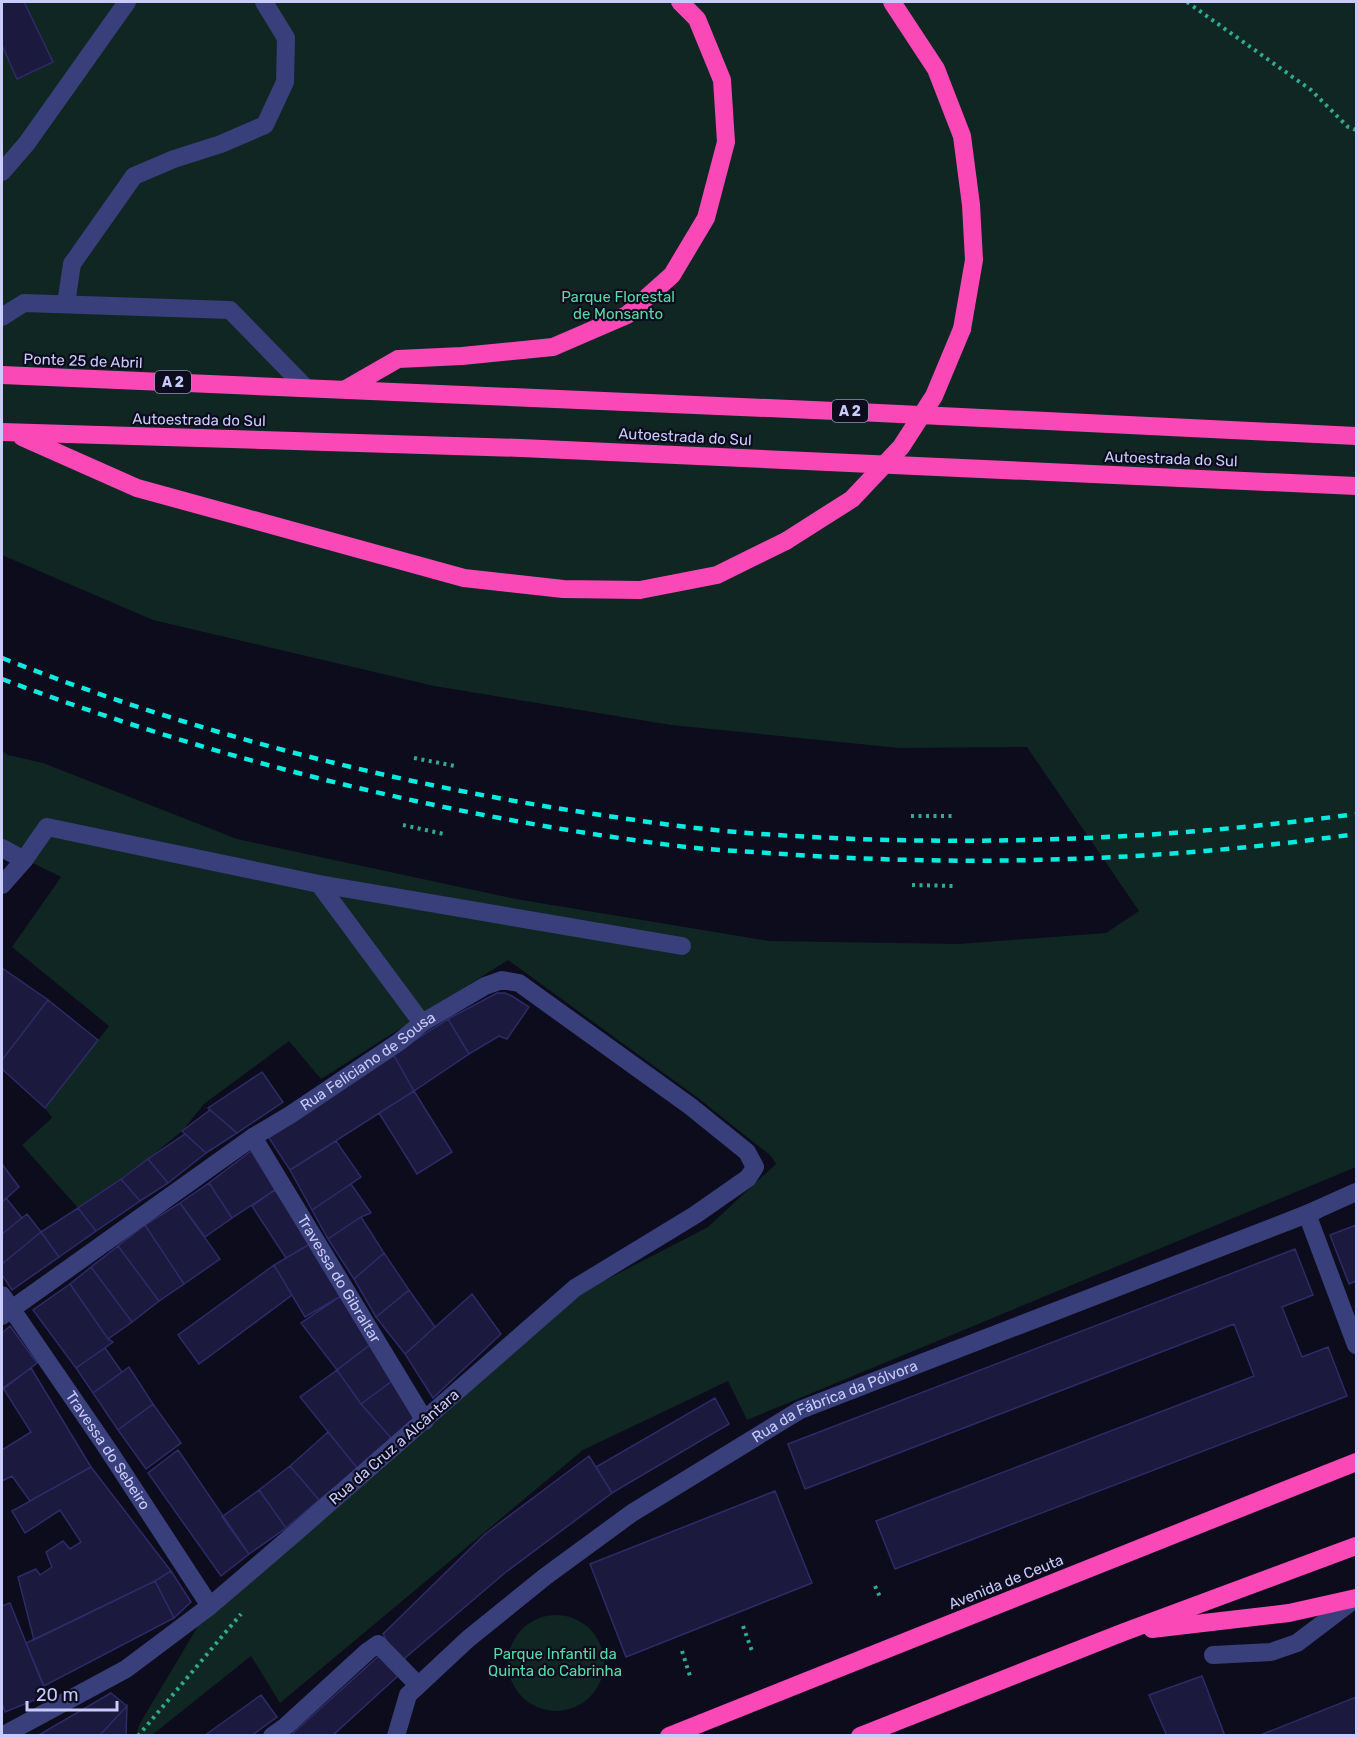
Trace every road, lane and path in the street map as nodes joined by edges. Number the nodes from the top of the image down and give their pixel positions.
1 (127, 2) edge
2 (264, 2) edge
3 (680, 2) edge
4 (892, 2) edge
5 (1187, 2) edge
6 (1356, 130) edge
7 (2, 172) edge
8 (66, 304) junction
9 (2, 317) edge
10 (2, 375) edge
11 (306, 388) junction
12 (344, 390) junction
13 (7, 432) edge
14 (1356, 436) edge
15 (1356, 486) edge
16 (414, 758) dead end
17 (455, 766) dead end
18 (911, 816) dead end
19 (952, 816) dead end
20 (403, 825) dead end
21 (444, 834) dead end
22 (2, 848) edge
23 (24, 860) junction
24 (319, 884) junction
25 (2, 885) edge
26 (912, 885) dead end
27 (953, 886) dead end
28 (682, 946) dead end
29 (422, 1023) junction
30 (253, 1137) junction
31 (738, 1143) joint
32 (1356, 1193) edge
33 (1307, 1214) junction
34 (5, 1307) edge
35 (1356, 1345) edge
36 (425, 1421) junction
37 (1356, 1462) edge
38 (1356, 1546) edge
39 (875, 1586) dead end
40 (881, 1599) dead end
41 (1356, 1599) edge
42 (210, 1606) junction
43 (246, 1610) dead end
44 (742, 1626) dead end
45 (1124, 1632) junction
46 (682, 1651) dead end
47 (752, 1651) dead end
48 (1213, 1655) dead end
49 (690, 1676) dead end
50 (418, 1684) junction
51 (2, 1736) edge
52 (138, 1736) edge
53 (272, 1736) edge
54 (396, 1736) edge
55 (669, 1736) edge
56 (860, 1736) edge

1 - 7 street
2 - 8 street
3 - 12 highway
4 - 13 highway, bridge
5 - 6 path
8 - 9 street
8 - 11 street
10 - 11 highway, Ponte 25 de Abril / A 2
11 - 12 highway, Ponte 25 de Abril / A 2
12 - 14 highway, Autoestrada do Sul / A 2
13 - 15 highway, Autoestrada do Sul
16 - 17 path
18 - 19 path
20 - 21 path
22 - 23 street
23 - 24 street
23 - 25 street
24 - 28 street
24 - 29 street
26 - 27 path
29 - 30 street, Rua Feliciano de Sousa
29 - 31 street, Rua Feliciano de Sousa
30 - 34 street, Rua Feliciano de Sousa
30 - 36 street, Travessa do Gibraltar
31 - 36 street, Rua da Cruz a Alcântara
32 - 33 street, Rua da Fábrica da Pólvora
33 - 35 street
33 - 50 street, Rua da Fábrica da Pólvora
34 - 42 street, Travessa do Sebeiro
36 - 42 street, Rua da Cruz a Alcântara
37 - 55 highway, Avenida de Ceuta
38 - 45 highway
39 - 40 path
41 - 45 highway
41 - 48 street
42 - 51 street, Rua da Cruz a Alcântara
43 - 52 path
44 - 47 path
45 - 56 highway
46 - 49 path
50 - 53 street
50 - 54 street, Rua da Fábrica da Pólvora

